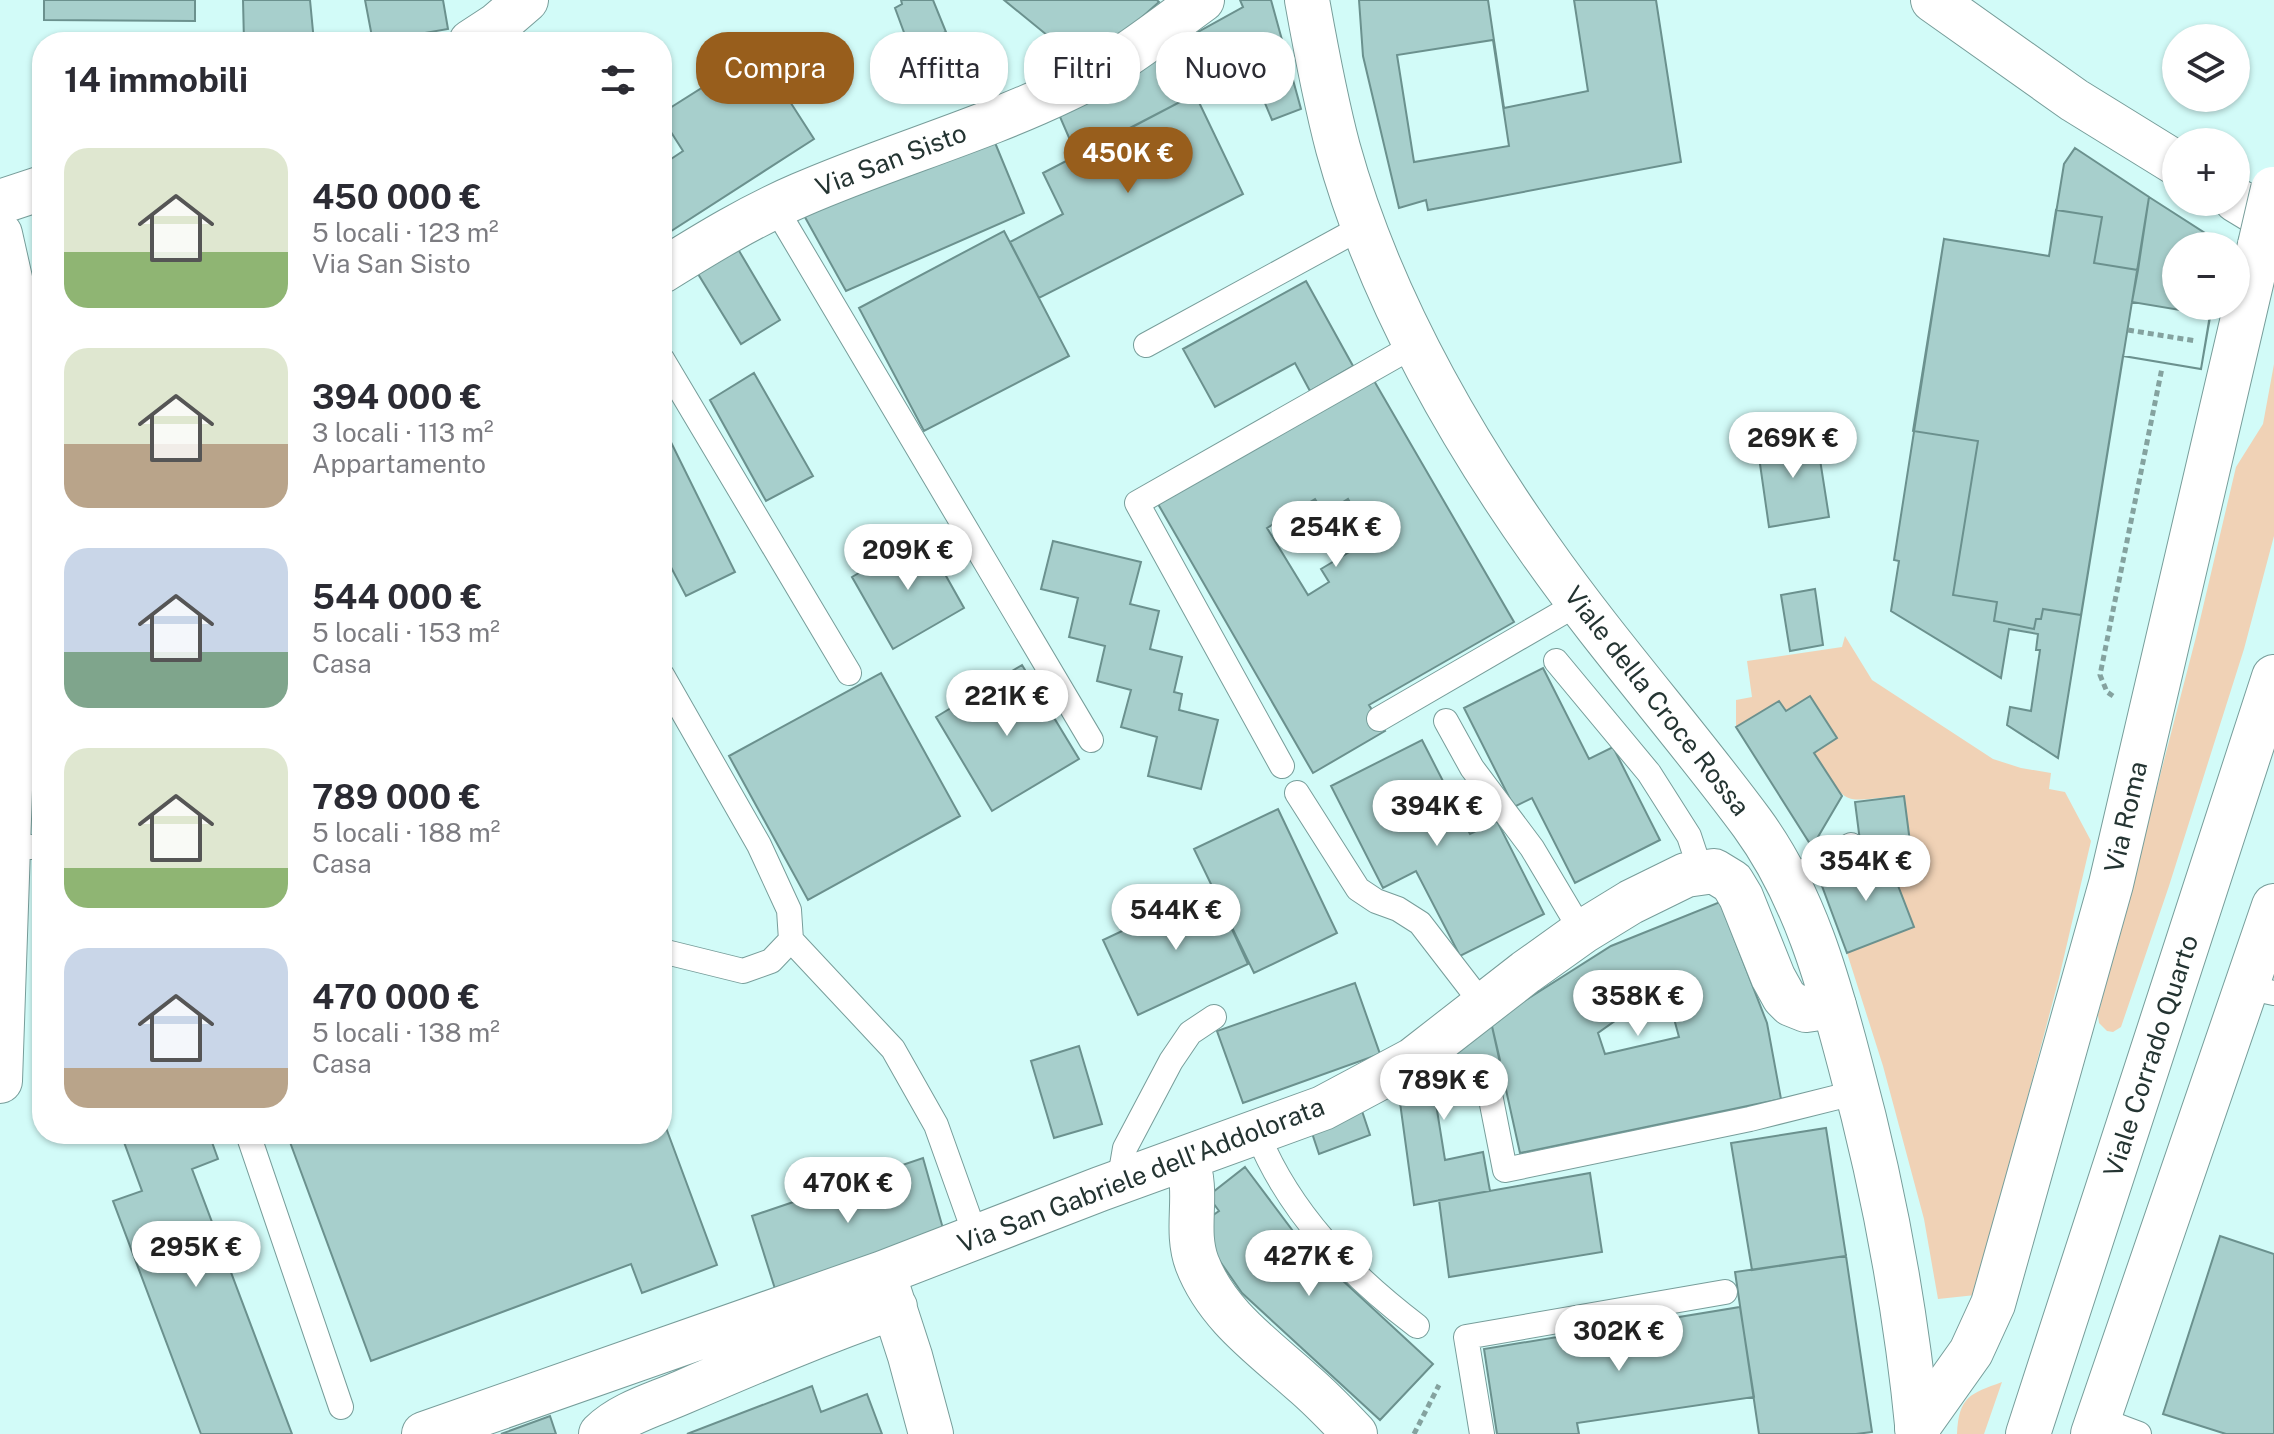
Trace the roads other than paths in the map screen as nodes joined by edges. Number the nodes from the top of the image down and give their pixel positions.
1 (526, 0) edge
2 (1202, 0) edge
3 (1933, 0) edge
4 (1310, 10) edge
5 (485, 32) edge
6 (2162, 154) edge
7 (32, 191) edge
8 (0, 202) edge
9 (775, 207) junction
10 (2263, 208) edge
11 (1364, 226) junction
12 (0, 234) edge
13 (672, 265) edge
14 (1146, 345) dead end
15 (1415, 345) junction
16 (672, 376) edge
17 (6, 592) edge
18 (1579, 603) junction
19 (19, 643) edge
20 (1556, 661) dead end
21 (849, 673) dead end
22 (2274, 677) edge
23 (672, 693) edge
24 (32, 707) edge
25 (1379, 719) dead end
26 (1446, 721) dead end
27 (1091, 740) dead end
28 (1282, 766) dead end
29 (7, 778) edge
30 (1297, 793) dead end
31 (1851, 845) dead end
32 (25, 847) edge
33 (1701, 872) junction
34 (1787, 881) junction
35 (2274, 906) edge
36 (1582, 932) junction
37 (791, 940) junction
38 (672, 953) edge
39 (2260, 990) edge
40 (1484, 1006) junction
41 (1834, 1006) junction
42 (1214, 1017) dead end
43 (0, 1081) edge
44 (1488, 1084) dead end
45 (1858, 1092) junction
46 (1257, 1133) junction
47 (251, 1144) edge
48 (1186, 1159) junction
49 (1119, 1183) junction
50 (976, 1237) junction
51 (889, 1290) junction
52 (1725, 1292) dead end
53 (1417, 1326) road end
54 (341, 1407) dead end
55 (2096, 1426) edge
56 (1917, 1431) edge
57 (424, 1434) edge
58 (601, 1434) edge
59 (931, 1434) edge
60 (1355, 1434) edge
61 (1482, 1434) edge
62 (2028, 1434) edge
63 (2139, 1434) edge

1 - 5 street
2 - 9 street, Via San Sisto
3 - 6 street
4 - 11 street, Viale della Croce Rossa
7 - 8 street
9 - 13 street, Via San Sisto
9 - 27 lane
10 - 56 street, Via Roma
11 - 14 lane
11 - 15 street, Viale della Croce Rossa
12 - 17 street
15 - 18 street, Viale della Croce Rossa
15 - 28 lane
16 - 21 lane
17 - 19 street
18 - 25 lane
18 - 34 street, Viale della Croce Rossa
19 - 29 street
20 - 33 lane
22 - 62 street, Viale Corrado Quarto
23 - 37 lane
24 - 29 street
26 - 36 lane
29 - 32 street
30 - 40 lane
31 - 34 lane
32 - 43 street
33 - 36 street, Via San Gabriele dell'Addolorata
33 - 41 street
34 - 41 street, Viale della Croce Rossa
35 - 39 street
36 - 40 street, Via San Gabriele dell'Addolorata
37 - 38 lane
37 - 50 lane
39 - 55 street
40 - 46 street, Via San Gabriele dell'Addolorata
41 - 45 street, Viale della Croce Rossa
42 - 49 lane
44 - 45 lane
45 - 56 street, Viale della Croce Rossa
46 - 48 street, Via San Gabriele dell'Addolorata
46 - 53 lane
47 - 54 lane
48 - 49 street, Via San Gabriele dell'Addolorata
48 - 60 street
49 - 50 street, Via San Gabriele dell'Addolorata
50 - 51 street, Via San Gabriele dell'Addolorata
51 - 57 street, Via San Gabriele dell'Addolorata
51 - 58 street
51 - 59 street
52 - 61 lane
55 - 63 lane

